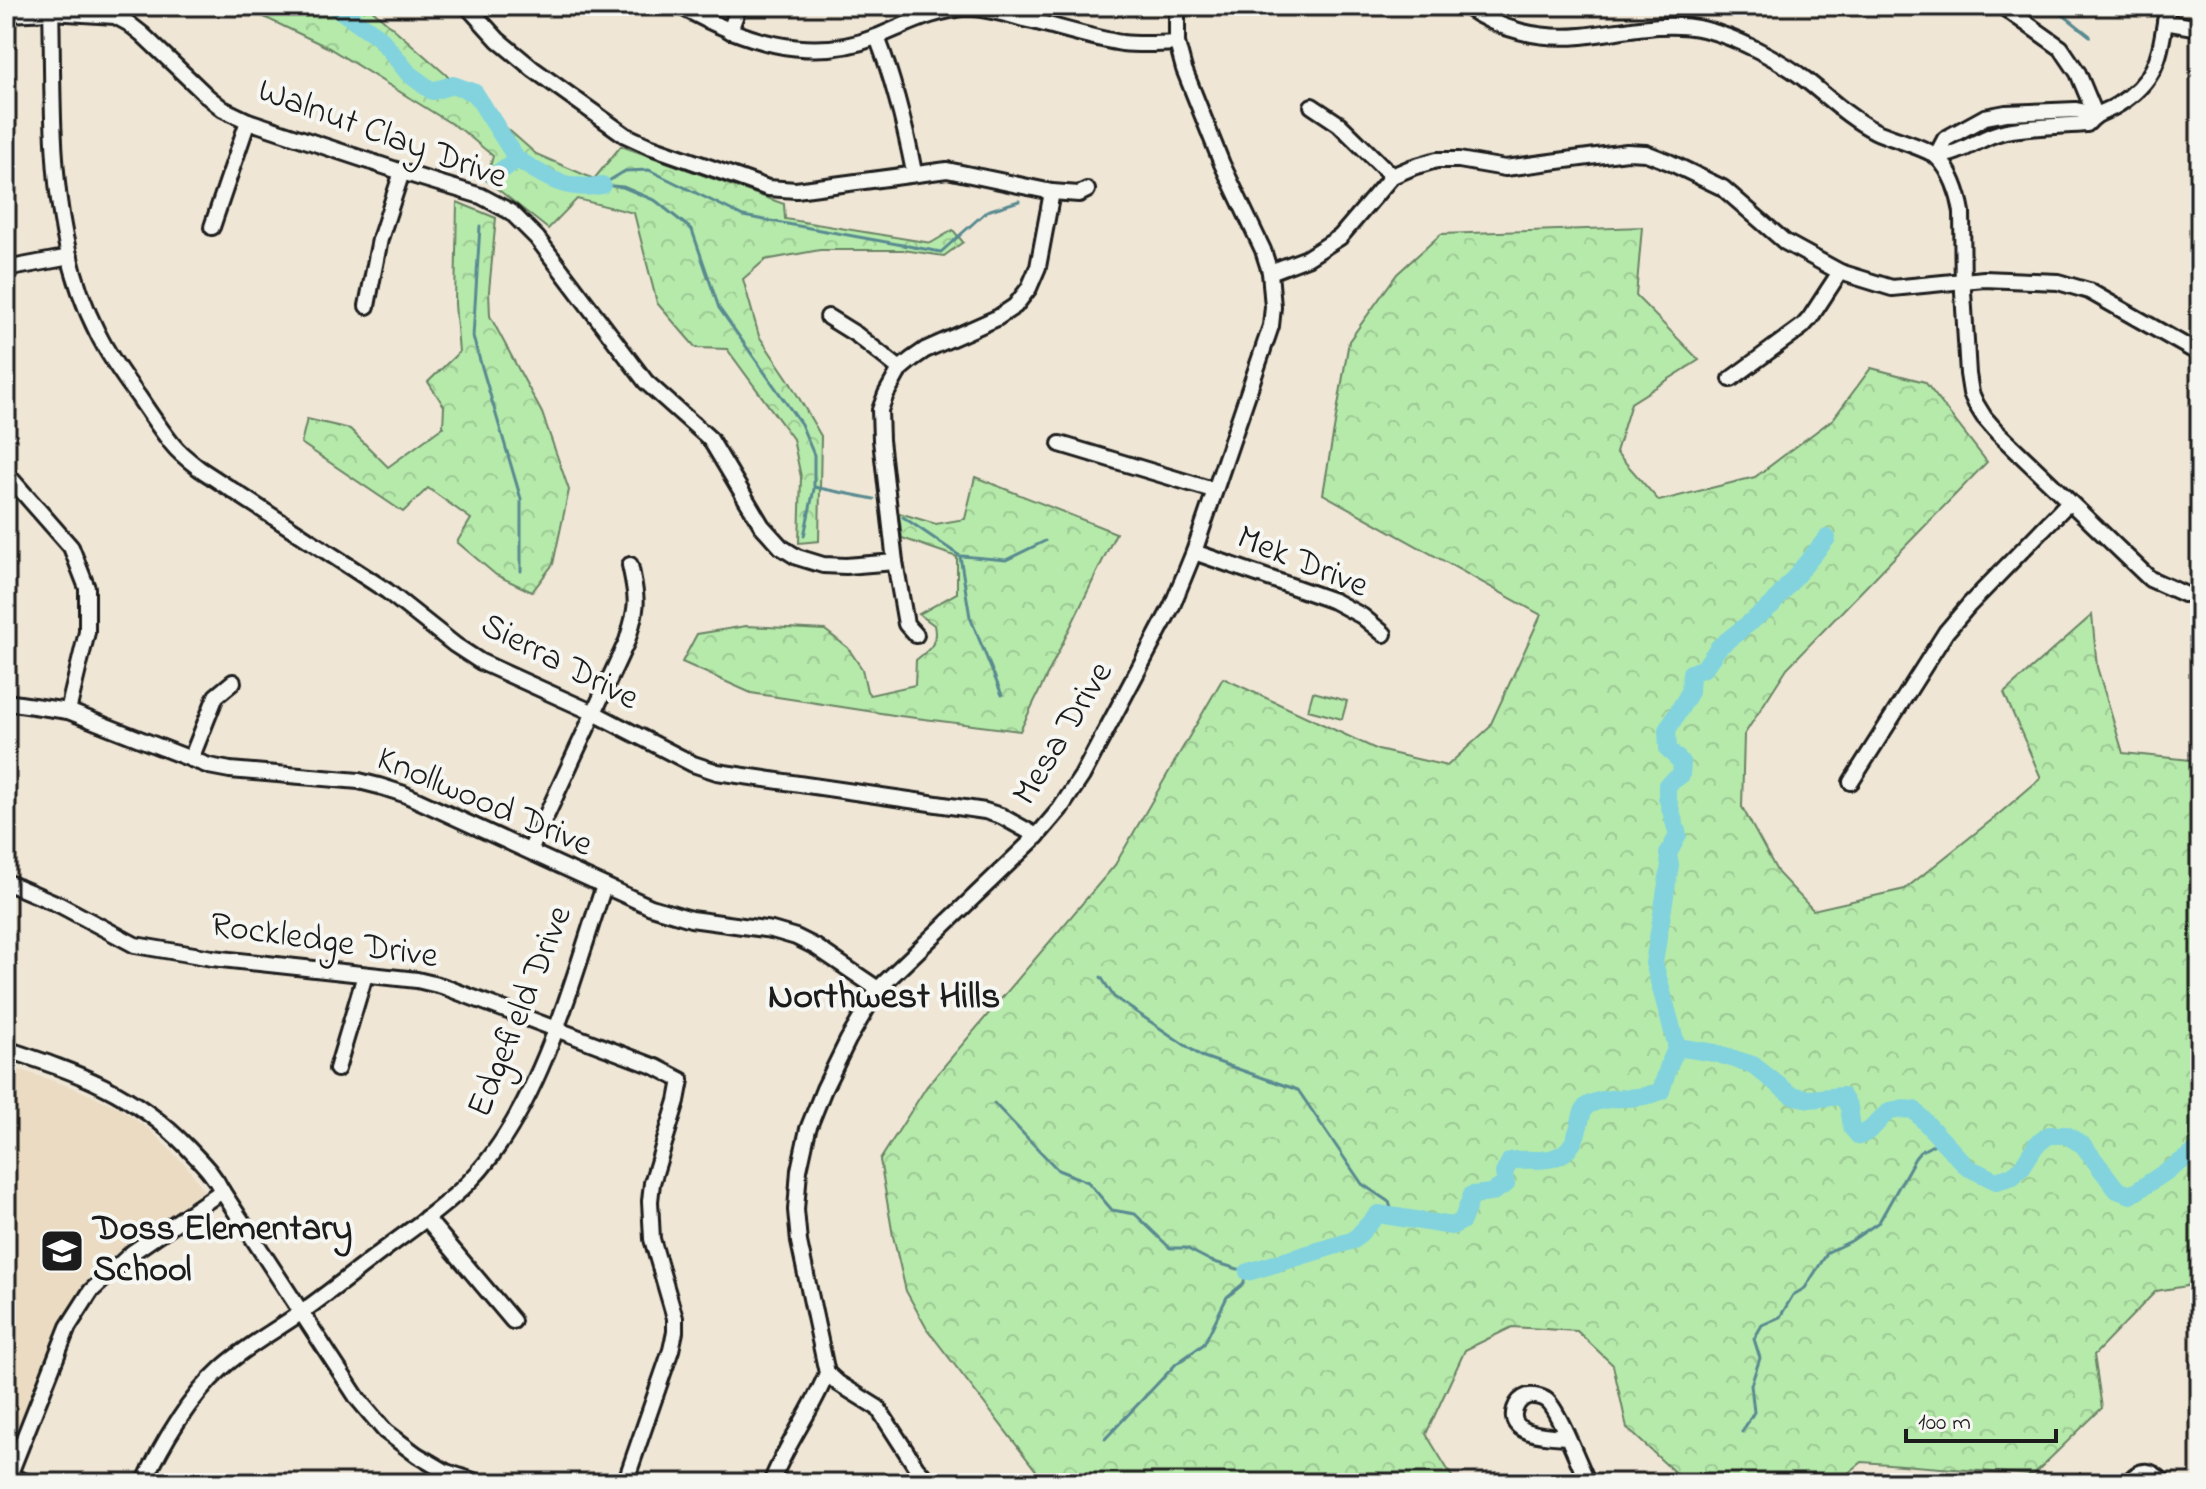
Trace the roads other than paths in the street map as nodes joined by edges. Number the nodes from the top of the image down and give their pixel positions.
1 (467, 6) edge
2 (680, 6) edge
3 (739, 6) edge
4 (1177, 6) edge
5 (1465, 6) edge
6 (2002, 6) edge
7 (2168, 6) edge
8 (970, 7) edge
9 (52, 9) edge
10 (6, 14) edge
11 (2165, 22) junction
12 (730, 31) junction
13 (2200, 31) edge
14 (877, 37) junction
15 (1177, 43) junction
16 (1312, 106) dead end
17 (2095, 114) junction
18 (248, 121) junction
19 (1936, 156) junction
20 (402, 172) junction
21 (914, 172) junction
22 (1392, 176) junction
23 (1087, 190) dead end
24 (1052, 192) junction
25 (212, 227) dead end
26 (70, 257) junction
27 (6, 269) edge
28 (1270, 272) junction
29 (1840, 272) junction
30 (1963, 280) junction
31 (367, 306) dead end
32 (828, 317) dead end
33 (2200, 354) edge
34 (900, 369) junction
35 (1731, 379) dead end
36 (1060, 444) dead end
37 (6, 473) edge
38 (1213, 490) junction
39 (2069, 502) junction
40 (1194, 552) junction
41 (895, 562) junction
42 (630, 565) dead end
43 (2184, 594) dead end
44 (1384, 634) dead end
45 (916, 635) dead end
46 (233, 682) dead end
47 (6, 702) edge
48 (68, 711) junction
49 (594, 713) junction
50 (191, 759) junction
51 (1851, 782) dead end
52 (1037, 836) junction
53 (530, 851) junction
54 (6, 882) edge
55 (604, 886) junction
56 (365, 975) junction
57 (878, 989) junction
58 (555, 1029) junction
59 (6, 1049) edge
60 (337, 1069) dead end
61 (222, 1191) junction
62 (426, 1218) junction
63 (302, 1312) junction
64 (513, 1321) dead end
65 (827, 1373) junction
66 (1567, 1437) dead end
67 (8, 1475) edge
68 (29, 1483) edge
69 (144, 1483) edge
70 (480, 1483) edge
71 (625, 1483) edge
72 (771, 1483) edge
73 (930, 1483) edge
74 (1588, 1483) edge
75 (2128, 1483) edge
76 (2164, 1483) edge

1 - 21 street
2 - 12 street
3 - 12 street
4 - 15 street, Mesa Drive
5 - 19 street
6 - 17 street
7 - 11 street
8 - 14 street
8 - 15 street
9 - 10 street, Walnut Clay Drive
9 - 18 street, Walnut Clay Drive
9 - 26 street, Sierra Drive
11 - 13 street
11 - 17 street
12 - 14 street
14 - 21 street
15 - 28 street, Mesa Drive
16 - 22 street
17 - 19 street
18 - 20 street, Walnut Clay Drive
18 - 25 street
19 - 30 street
20 - 31 street
20 - 41 street, Walnut Clay Drive
21 - 24 street
22 - 28 street
22 - 29 street
23 - 24 street
24 - 34 street
26 - 27 street
26 - 49 street, Sierra Drive
28 - 38 street, Mesa Drive
29 - 30 street
29 - 35 street
30 - 33 street
30 - 39 street
32 - 34 street
34 - 41 street
36 - 38 street
37 - 48 street
38 - 40 street, Mesa Drive
39 - 43 street
39 - 51 street
40 - 44 street, Mek Drive
40 - 52 street, Mesa Drive
41 - 45 street
42 - 49 street
46 - 50 street
47 - 48 street, Knollwood Drive
48 - 50 street, Knollwood Drive
49 - 52 street, Sierra Drive
49 - 53 street
50 - 53 street, Knollwood Drive
52 - 57 street, Mesa Drive
53 - 55 street, Knollwood Drive
54 - 56 street, Rockledge Drive
55 - 57 street, Knollwood Drive
55 - 58 street, Edgefield Drive
56 - 58 street, Rockledge Drive
56 - 60 street
57 - 65 street, Mesa Drive
58 - 62 street, Edgefield Drive
58 - 71 street, Rockledge Drive
59 - 61 street
61 - 63 street
61 - 67 street
62 - 63 street, Edgefield Drive
62 - 64 street
63 - 69 street, Edgefield Drive
63 - 70 street
65 - 72 street
65 - 73 street
66 - 74 street
67 - 68 street
75 - 76 street

